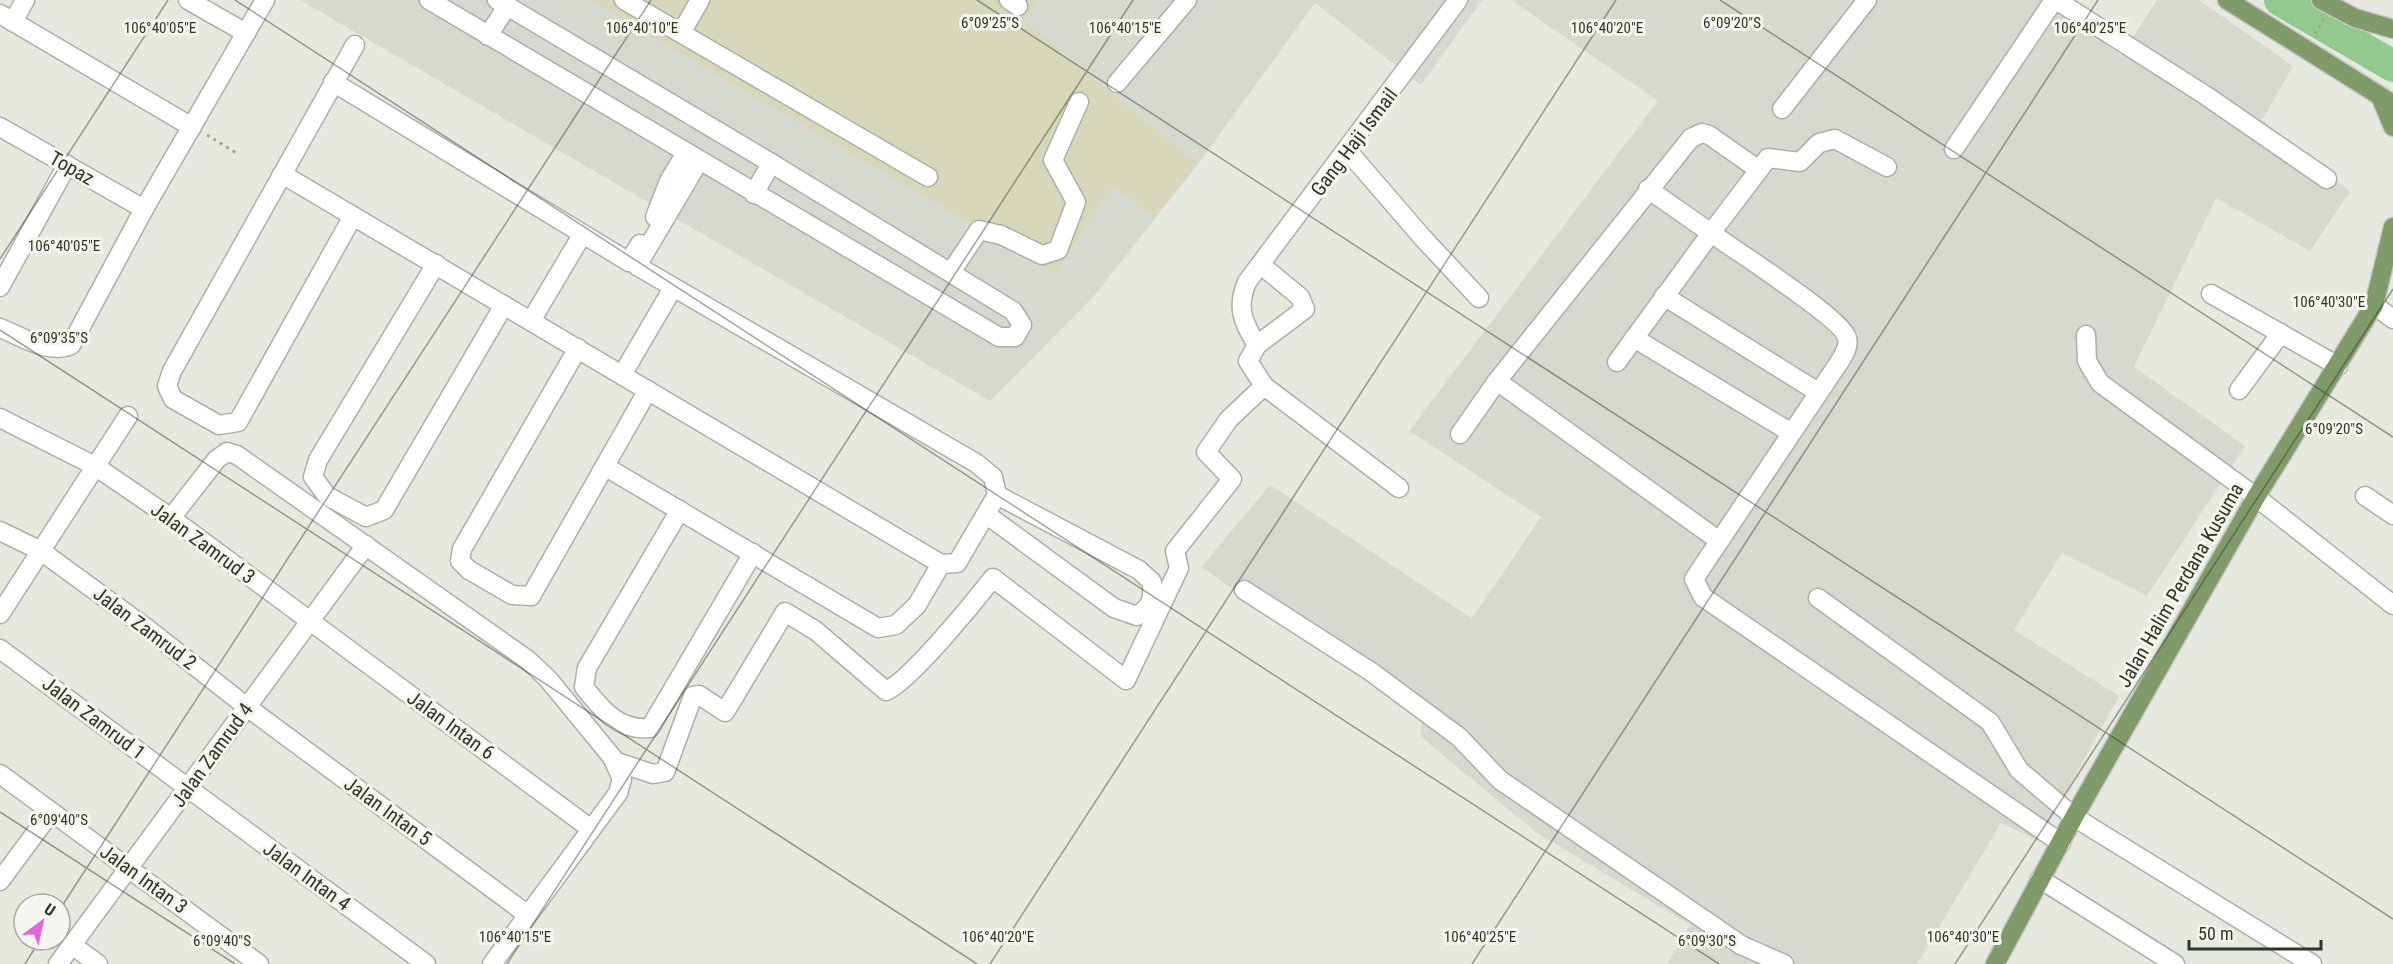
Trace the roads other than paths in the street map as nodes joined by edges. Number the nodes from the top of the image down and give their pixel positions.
1 (25, 0) edge
2 (188, 0) edge
3 (265, 0) edge
4 (429, 0) edge
5 (624, 0) edge
6 (700, 0) edge
7 (1187, 0) edge
8 (1458, 0) edge
9 (1867, 0) edge
10 (2055, 0) edge
11 (2227, 0) edge
12 (2320, 0) edge
13 (502, 3) edge
14 (7, 18) edge
15 (2393, 29) edge
16 (246, 33) junction
17 (681, 33) junction
18 (488, 36) junction
19 (355, 45) dead end
20 (333, 82) junction
21 (1117, 83) dead end
22 (2386, 100) edge
23 (1079, 102) dead end
24 (1782, 109) dead end
25 (192, 127) junction
26 (2393, 127) edge
27 (2, 131) edge
28 (1954, 149) dead end
29 (1347, 150) junction
30 (693, 157) junction
31 (771, 162) junction
32 (67, 165) junction
33 (1887, 167) dead end
34 (1758, 170) junction
35 (282, 174) junction
36 (928, 177) dead end
37 (2327, 179) dead end
38 (1648, 189) junction
39 (754, 194) junction
40 (144, 209) junction
41 (353, 216) junction
42 (2393, 226) edge
43 (653, 230) junction
44 (1711, 233) junction
45 (582, 235) junction
46 (436, 264) junction
47 (1261, 265) junction
48 (951, 272) junction
49 (0, 287) edge
50 (673, 288) junction
51 (2211, 294) dead end
52 (1664, 296) junction
53 (1479, 298) dead end
54 (504, 305) junction
55 (2374, 305) junction
56 (2393, 319) edge
57 (531, 321) junction
58 (0, 328) edge
59 (2281, 333) junction
60 (2086, 335) dead end
61 (1634, 338) junction
62 (1257, 345) junction
63 (578, 348) junction
64 (1617, 362) dead end
65 (2338, 366) junction
66 (622, 375) junction
67 (1497, 381) junction
68 (1264, 386) junction
69 (648, 390) junction
70 (2239, 390) dead end
71 (1818, 392) junction
72 (128, 416) dead end
73 (0, 418) edge
74 (1790, 432) junction
75 (1460, 434) dead end
76 (95, 466) junction
77 (606, 467) junction
78 (1400, 488) dead end
79 (997, 495) junction
80 (2365, 496) dead end
81 (2256, 497) junction
82 (680, 510) junction
83 (987, 515) junction
84 (2393, 515) edge
85 (171, 518) junction
86 (0, 531) edge
87 (1718, 540) junction
88 (366, 545) junction
89 (40, 551) junction
90 (753, 553) junction
91 (941, 564) junction
92 (1244, 590) dead end
93 (1818, 598) dead end
94 (2393, 605) edge
95 (0, 614) edge
96 (310, 621) junction
97 (0, 649) edge
98 (247, 707) junction
99 (614, 761) junction
100 (0, 774) edge
101 (188, 788) junction
102 (51, 812) junction
103 (2074, 817) junction
104 (591, 829) junction
105 (2061, 843) junction
106 (129, 868) junction
107 (2040, 879) junction
108 (0, 881) edge
109 (528, 915) junction
110 (72, 945) joint
111 (98, 964) edge
112 (259, 964) edge
113 (426, 964) edge
114 (492, 964) edge
115 (1784, 964) edge
116 (1995, 964) edge
117 (2175, 964) edge
118 (2312, 964) edge

1 - 14 street
2 - 16 street
3 - 16 street
4 - 18 street
5 - 17 street
6 - 17 street
7 - 21 street
8 - 29 street, Gang Haji Ismail
9 - 24 street
10 - 28 street
10 - 37 street
11 - 22 main road
12 - 15 main road
13 - 18 street
13 - 31 street
14 - 25 street
16 - 25 street
17 - 36 street
18 - 30 street
19 - 20 street
20 - 35 street
20 - 45 street
22 - 26 main road
23 - 48 street
25 - 40 street
27 - 32 street, Topaz
29 - 47 street, Gang Haji Ismail
29 - 53 street
30 - 39 street
30 - 43 street
31 - 39 street
31 - 48 street
32 - 40 street, Topaz
32 - 49 street
33 - 34 street
34 - 38 street
34 - 44 street
35 - 41 street
35 - 41 street
38 - 44 street
38 - 67 street
39 - 48 street
40 - 58 street
41 - 46 street
42 - 55 main road, Jalan Halim Perdana Kusuma
43 - 45 street
43 - 50 street
44 - 52 street
44 - 71 street
45 - 57 street
46 - 54 street
46 - 54 street
47 - 62 street, Gang Haji Ismail
47 - 62 street
50 - 66 street
50 - 79 street
51 - 59 street
52 - 61 street
52 - 71 street
54 - 57 street
55 - 56 street
55 - 65 main road, Jalan Halim Perdana Kusuma
57 - 63 street
59 - 65 street
59 - 70 street
60 - 81 street
61 - 64 street
61 - 74 street
62 - 68 street
63 - 66 street
63 - 77 street
65 - 81 main road, Jalan Halim Perdana Kusuma
66 - 69 street
67 - 75 street
67 - 87 street
68 - 78 street
68 - 99 street
69 - 77 street
69 - 91 street
71 - 74 street
72 - 76 street
73 - 76 street, Jalan Zamrud 3
74 - 87 street
76 - 85 street, Jalan Zamrud 3
76 - 89 street
77 - 82 street
79 - 83 street
79 - 83 street
80 - 84 street
81 - 94 street
81 - 103 main road, Jalan Halim Perdana Kusuma
82 - 90 street
82 - 90 street
83 - 91 street
85 - 88 street
85 - 96 street, Jalan Zamrud 3
86 - 89 street, Jalan Zamrud 2
87 - 105 street
88 - 96 street, Jalan Zamrud 4
88 - 99 street
89 - 95 street
89 - 98 street, Jalan Zamrud 2
90 - 91 street
92 - 115 street
93 - 103 street
96 - 98 street, Jalan Zamrud 4
96 - 104 street, Jalan Intan 6
97 - 101 street, Jalan Zamrud 1
98 - 101 street, Jalan Zamrud 4
98 - 109 street, Jalan Intan 5
99 - 104 street
100 - 102 street, Jalan Intan 3
101 - 106 street, Jalan Zamrud 4
101 - 113 street, Jalan Intan 4
102 - 106 street, Jalan Intan 3
102 - 108 street
103 - 105 main road, Jalan Halim Perdana Kusuma
103 - 118 street
104 - 109 street
105 - 107 main road, Jalan Halim Perdana Kusuma
106 - 110 street, Jalan Zamrud 4
106 - 112 street, Jalan Intan 3
107 - 116 main road, Jalan Halim Perdana Kusuma
107 - 117 street
109 - 114 street
110 - 111 street

